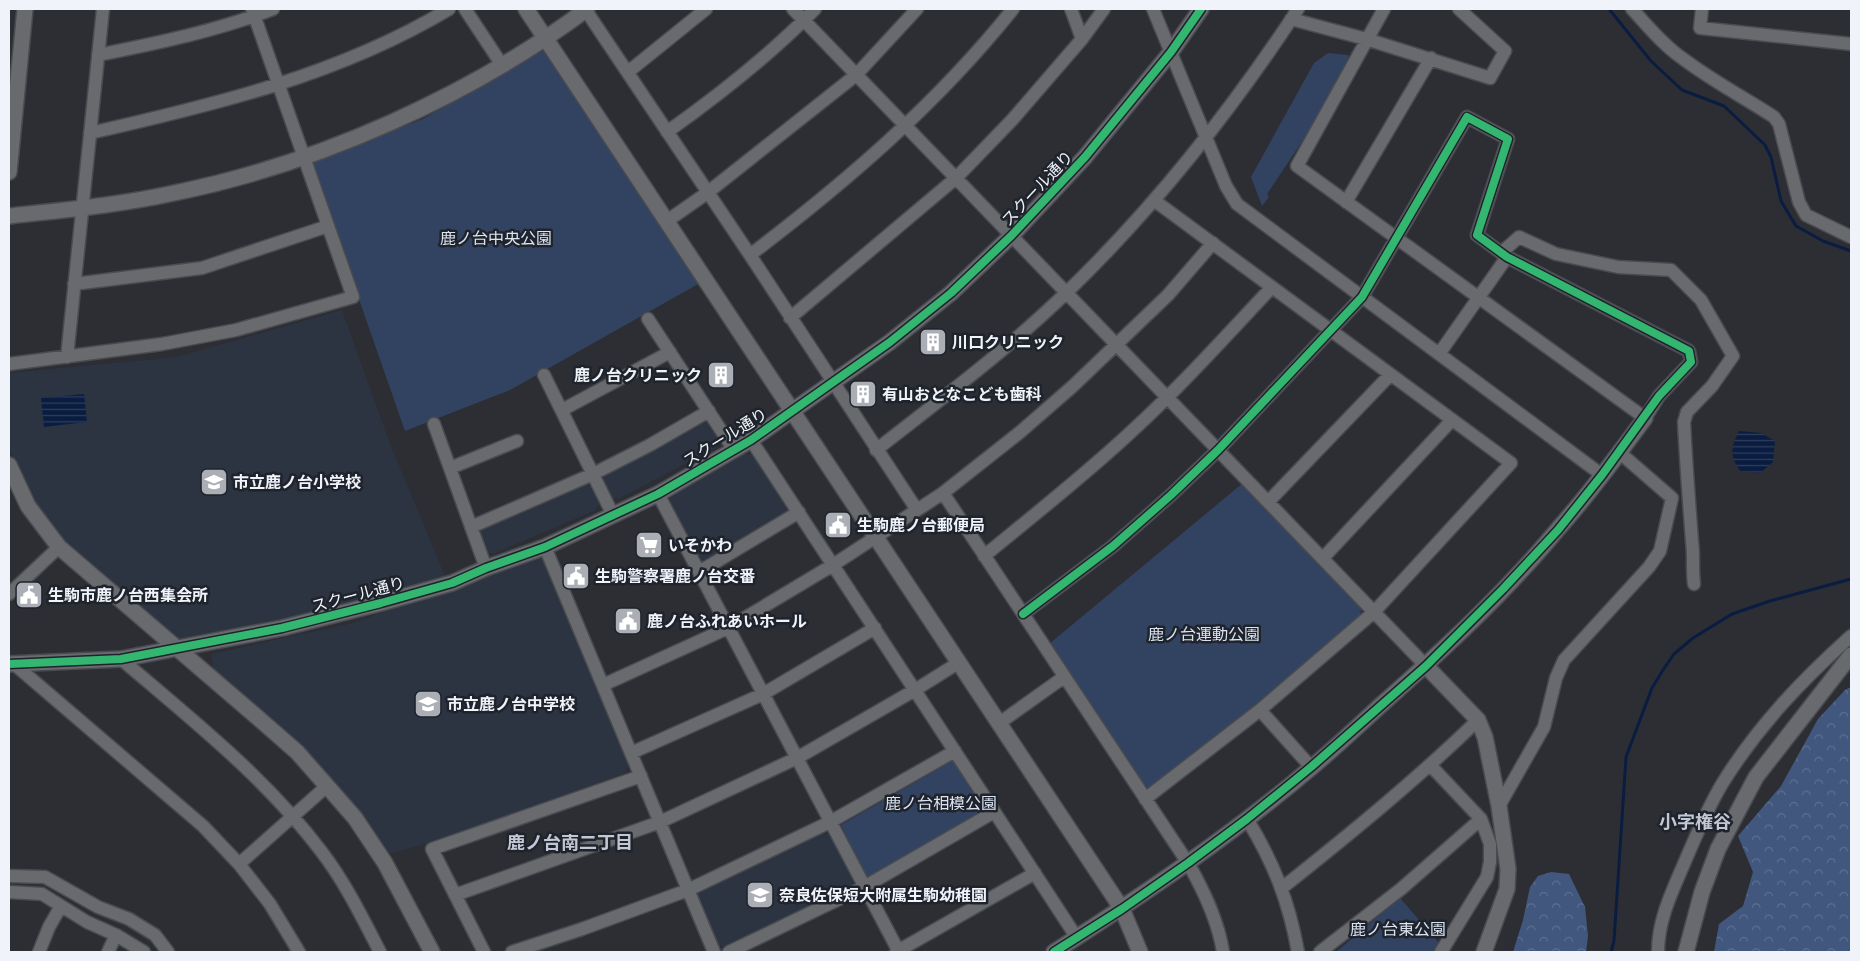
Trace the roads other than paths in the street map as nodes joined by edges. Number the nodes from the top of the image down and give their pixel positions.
1 (25, 9) edge
2 (103, 9) edge
3 (273, 9) edge
4 (448, 9) edge
5 (465, 9) edge
6 (526, 9) edge
7 (586, 9) edge
8 (706, 9) edge
9 (793, 9) edge
10 (815, 9) edge
11 (917, 9) edge
12 (1013, 9) edge
13 (1071, 9) edge
14 (1104, 9) edge
15 (1153, 9) edge
16 (1201, 9) edge
17 (1384, 9) edge
18 (1459, 9) edge
19 (1632, 9) edge
20 (1702, 9) edge
21 (253, 13) edge
22 (1295, 14) edge
23 (804, 20) junction
24 (546, 38) junction
25 (1082, 39) junction
26 (1366, 39) junction
27 (1851, 44) edge
28 (1171, 52) junction
29 (98, 55) junction
30 (1431, 58) junction
31 (502, 65) junction
32 (628, 72) junction
33 (856, 75) junction
34 (278, 84) junction
35 (906, 126) junction
36 (667, 132) junction
37 (90, 133) junction
38 (1206, 138) junction
39 (304, 158) junction
40 (9, 172) edge
41 (956, 178) junction
42 (707, 193) junction
43 (1155, 201) junction
44 (1346, 202) junction
45 (82, 208) junction
46 (9, 216) edge
47 (666, 221) junction
48 (328, 226) junction
49 (1011, 236) junction
50 (1851, 237) edge
51 (1396, 239) junction
52 (1213, 243) junction
53 (750, 255) junction
54 (1504, 255) junction
55 (74, 284) junction
56 (1272, 287) junction
57 (1067, 292) junction
58 (1362, 296) junction
59 (1478, 298) junction
60 (790, 318) junction
61 (648, 319) dead end
62 (1330, 330) junction
63 (1117, 345) junction
64 (670, 352) junction
65 (1439, 354) junction
66 (67, 357) junction
67 (9, 364) edge
68 (544, 375) dead end
69 (1390, 375) junction
70 (832, 383) junction
71 (1167, 398) junction
72 (562, 410) junction
73 (709, 411) junction
74 (792, 411) junction
75 (1644, 418) junction
76 (1452, 420) junction
77 (434, 424) dead end
78 (751, 440) junction
79 (517, 441) dead end
80 (734, 450) junction
81 (876, 450) junction
82 (1218, 450) junction
83 (1619, 452) junction
84 (9, 465) edge
85 (450, 468) junction
86 (593, 474) junction
87 (1602, 475) junction
88 (943, 493) junction
89 (658, 494) junction
90 (1268, 502) junction
91 (917, 510) junction
92 (799, 512) junction
93 (613, 515) junction
94 (471, 527) junction
95 (875, 536) junction
96 (59, 547) junction
97 (545, 547) junction
98 (984, 556) junction
99 (1323, 558) junction
100 (833, 565) junction
101 (486, 568) junction
102 (699, 572) junction
103 (1694, 584) dead end
104 (9, 594) edge
105 (1374, 612) junction
106 (1023, 614) junction
107 (728, 628) junction
108 (875, 628) junction
109 (1851, 636) edge
110 (1851, 641) edge
111 (175, 648) junction
112 (1851, 655) edge
113 (121, 659) junction
114 (958, 663) junction
115 (11, 664) edge
116 (1426, 666) junction
117 (1064, 677) junction
118 (603, 685) junction
119 (915, 690) junction
120 (763, 694) junction
121 (1260, 710) junction
122 (1478, 720) junction
123 (998, 724) junction
124 (1786, 737) junction
125 (955, 751) junction
126 (631, 753) junction
127 (796, 758) junction
128 (1431, 766) junction
129 (1311, 767) junction
130 (640, 776) junction
131 (328, 786) junction
132 (1145, 799) junction
133 (1499, 806) junction
134 (994, 812) junction
135 (294, 816) junction
136 (1246, 819) junction
137 (1481, 819) junction
138 (660, 822) junction
139 (830, 822) junction
140 (1188, 863) junction
141 (239, 864) junction
142 (1035, 873) junction
143 (9, 876) edge
144 (864, 887) junction
145 (1282, 888) junction
146 (688, 890) junction
147 (9, 892) edge
148 (455, 895) junction
149 (62, 906) junction
150 (1122, 909) junction
151 (116, 935) junction
152 (1077, 938) junction
153 (39, 952) edge
154 (108, 952) edge
155 (144, 952) edge
156 (168, 952) edge
157 (299, 952) edge
158 (380, 952) edge
159 (432, 952) edge
160 (484, 952) edge
161 (512, 952) edge
162 (714, 952) edge
163 (729, 952) edge
164 (897, 952) edge
165 (1054, 952) edge
166 (1140, 952) edge
167 (1223, 952) edge
168 (1298, 952) edge
169 (1320, 952) edge
170 (1442, 952) edge
171 (1484, 952) edge
172 (1658, 952) edge
173 (1686, 952) edge

1 - 40 street
2 - 29 street
3 - 21 street
4 - 34 street
5 - 31 street
6 - 24 street
7 - 24 street
7 - 32 street
8 - 32 street
9 - 23 street
10 - 23 street
11 - 33 street
12 - 35 street
13 - 25 street
14 - 25 street
15 - 28 street
16 - 28 street, スクール通り
17 - 26 street
18 - 30 street
19 - 50 street
20 - 27 street
21 - 29 street
21 - 34 street
22 - 26 street
22 - 38 street
23 - 33 street
23 - 36 street
24 - 31 street
24 - 47 street
25 - 41 street
26 - 30 street
26 - 44 street
28 - 38 street
28 - 49 street, スクール通り
29 - 37 street
30 - 44 street
31 - 39 street
32 - 36 street
33 - 35 street
33 - 42 street
34 - 37 street
34 - 39 street
35 - 41 street
35 - 53 street
36 - 42 street
37 - 45 street
38 - 43 street
38 - 58 street
39 - 45 street
39 - 48 street
41 - 49 street
41 - 60 street
42 - 47 street
42 - 53 street
43 - 52 street
43 - 57 street
44 - 51 street
45 - 46 street
45 - 55 street
47 - 74 street
48 - 55 street
48 - 66 street
49 - 57 street
49 - 70 street, スクール通り
51 - 54 street
51 - 58 street
51 - 59 street
52 - 56 street
52 - 63 street
53 - 60 street
54 - 59 street
54 - 75 street
54 - 103 street
55 - 66 street
56 - 62 street
56 - 71 street
57 - 63 street
57 - 81 street
58 - 62 street
58 - 65 street
59 - 65 street
59 - 75 street
60 - 70 street
61 - 64 street
62 - 69 street
62 - 82 street
63 - 71 street
63 - 88 street
64 - 72 street
64 - 73 street
65 - 87 street
66 - 67 street
68 - 72 street
69 - 76 street
69 - 90 street
70 - 74 street, スクール通り
70 - 81 street
71 - 82 street
71 - 98 street
72 - 86 street
73 - 80 street
73 - 86 street
74 - 78 street, スクール通り
74 - 95 street
75 - 83 street
76 - 99 street
76 - 105 street
77 - 85 street
78 - 80 street, スクール通り
78 - 92 street
79 - 85 street
80 - 89 street, スクール通り
81 - 91 street
82 - 90 street
82 - 106 street
83 - 87 street
83 - 133 street
84 - 96 street
85 - 94 street
86 - 93 street
86 - 94 street
87 - 116 street
88 - 91 street
88 - 98 street
89 - 93 street, スクール通り
89 - 102 street
90 - 99 street
91 - 95 street
92 - 100 street
92 - 102 street
93 - 97 street, スクール通り
94 - 101 street
95 - 100 street
95 - 114 street
96 - 104 street
96 - 111 street
97 - 101 street, スクール通り
97 - 118 street
98 - 106 street
99 - 105 street
100 - 107 street
100 - 108 street
101 - 111 street, スクール通り
102 - 107 street
105 - 116 street
105 - 121 street
106 - 117 street
107 - 118 street
107 - 120 street
108 - 119 street
108 - 120 street
109 - 172 street
110 - 124 street
111 - 113 street, スクール通り
111 - 131 street
112 - 124 street
113 - 115 street, スクール通り
113 - 135 street
114 - 119 street
114 - 123 street
115 - 141 street
116 - 122 street
116 - 129 street
117 - 123 street
117 - 132 street
118 - 126 street
119 - 125 street
119 - 127 street
120 - 126 street
120 - 127 street
121 - 129 street
121 - 132 street
122 - 128 street
122 - 133 street
123 - 150 street
124 - 173 street
125 - 134 street
125 - 139 street
126 - 130 street
127 - 138 street
127 - 139 street
128 - 137 street
128 - 145 street
129 - 136 street
130 - 138 street
130 - 148 street
131 - 135 street
131 - 159 street
132 - 140 street
133 - 171 street
134 - 142 street
134 - 144 street
135 - 141 street
135 - 158 street
136 - 140 street
136 - 145 street
137 - 169 street
137 - 170 street
138 - 146 street
138 - 148 street
139 - 144 street
139 - 146 street
140 - 150 street
140 - 167 street
141 - 157 street
142 - 152 street
142 - 164 street
143 - 156 street
144 - 163 street
144 - 164 street
145 - 168 street
146 - 161 street
146 - 162 street
147 - 149 street
148 - 160 street
149 - 151 street
149 - 153 street
150 - 152 street
150 - 166 street
151 - 154 street
151 - 155 street
152 - 165 street

